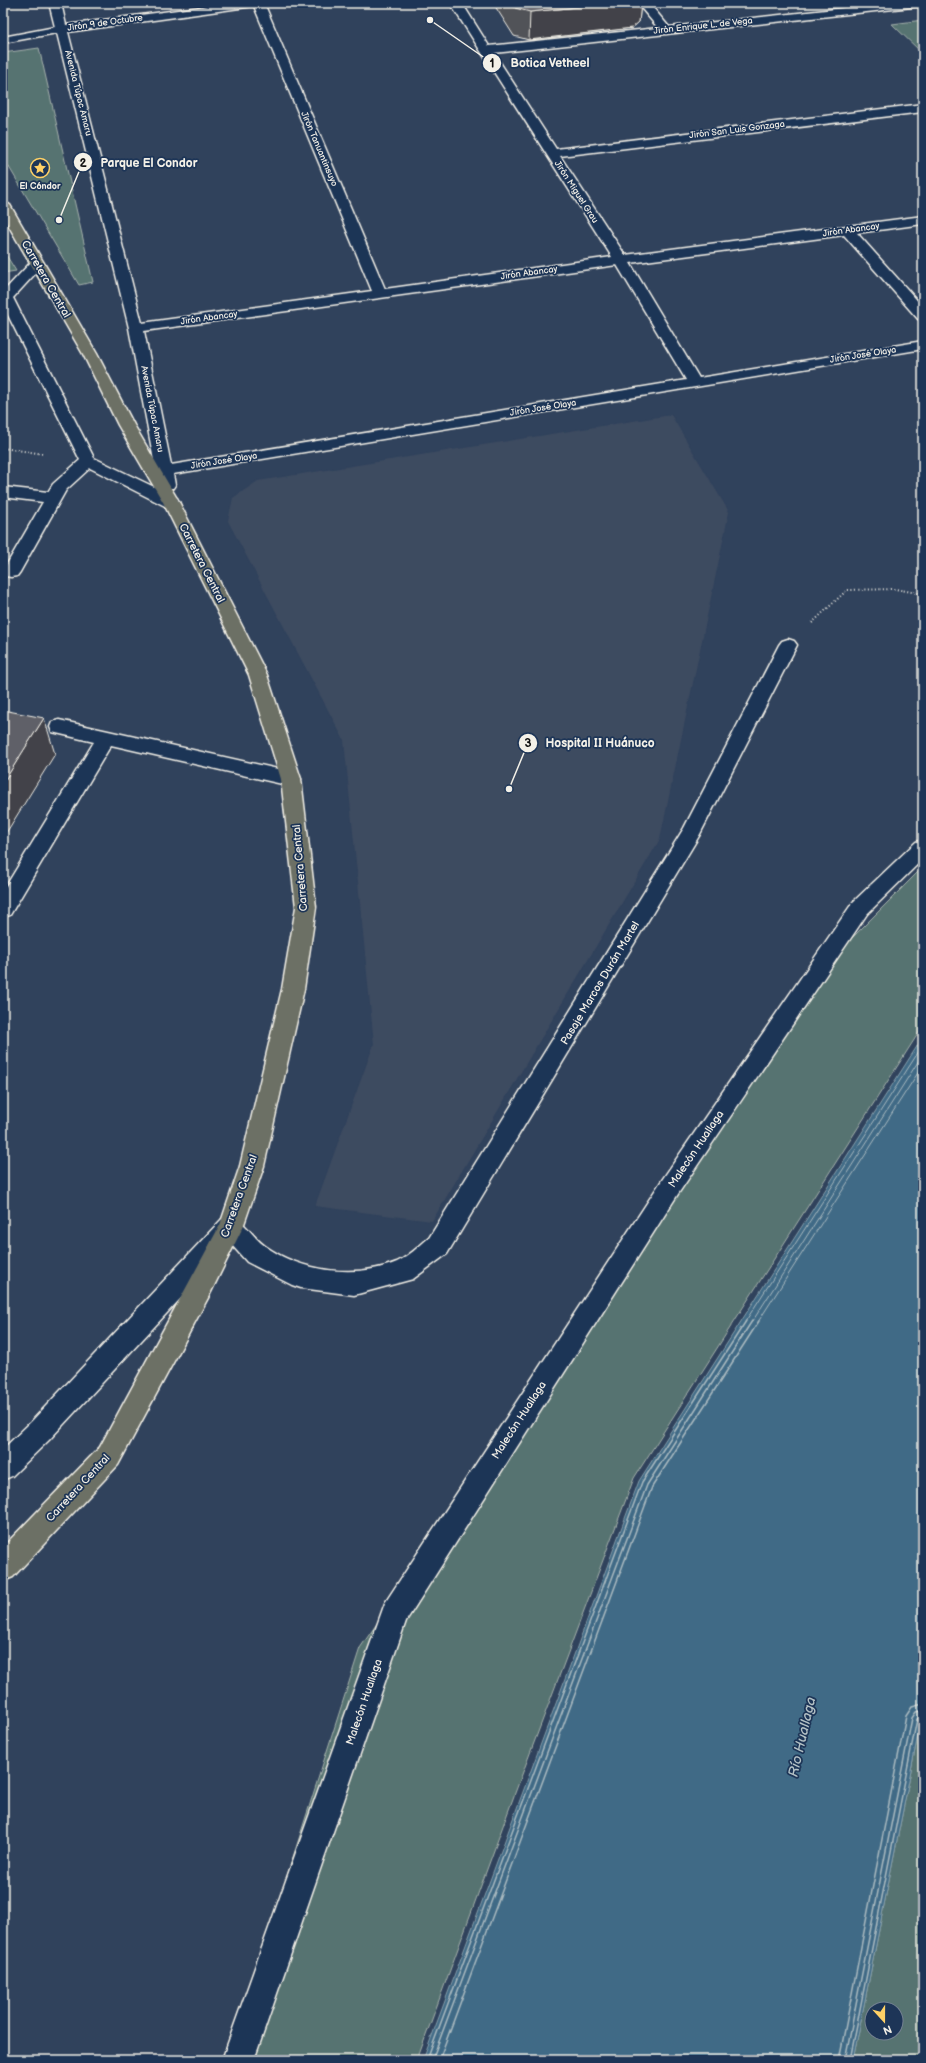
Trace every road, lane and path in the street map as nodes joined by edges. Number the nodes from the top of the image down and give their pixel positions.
1 (55, 3) edge
2 (254, 3) edge
3 (258, 3) edge
4 (456, 3) edge
5 (643, 3) edge
6 (921, 3) edge
7 (62, 29) junction
8 (666, 30) junction
9 (3, 40) edge
10 (485, 50) junction
11 (923, 108) edge
12 (550, 153) junction
13 (5, 213) edge
14 (923, 220) edge
15 (847, 230) junction
16 (621, 260) junction
17 (37, 264) junction
18 (380, 294) junction
19 (923, 316) edge
20 (136, 328) junction
21 (923, 345) edge
22 (695, 383) junction
23 (88, 461) junction
24 (164, 471) junction
25 (3, 492) edge
26 (52, 498) junction
27 (171, 502) junction
28 (11, 572) dead end
29 (923, 594) edge
30 (788, 645) joint
31 (59, 727) dead end
32 (106, 738) junction
33 (291, 779) junction
34 (923, 847) edge
35 (3, 909) edge
36 (231, 1227) junction
37 (3, 1467) edge
38 (3, 1568) edge
39 (238, 2060) edge

1 - 7 street, Avenida Túpac Amaru
2 - 7 street, Jirón 9 de Octubre
3 - 18 street, Jirón Tanuantinsuyo
4 - 10 street, Jirón Miguel Grau
5 - 8 street
6 - 8 street, Jirón Enrique L. de Vega
7 - 9 street, Jirón 9 de Octubre
7 - 20 street, Avenida Túpac Amaru
8 - 10 street, Jirón Enrique L. de Vega
10 - 12 street, Jirón Miguel Grau
11 - 12 street, Jirón San Luis Gonzaga
12 - 16 street, Jirón Miguel Grau
13 - 17 highway, Carretera Central
14 - 15 street, Jirón Abancay
15 - 16 street, Jirón Abancay
15 - 19 street
16 - 18 street, Jirón Abancay
16 - 22 street, Jirón Miguel Grau
17 - 23 street
17 - 27 highway, Carretera Central
18 - 20 street, Jirón Abancay
20 - 24 street, Avenida Túpac Amaru
21 - 22 street, Jirón José Olaya
22 - 24 street, Jirón José Olaya
23 - 26 street
23 - 27 street
24 - 27 street, Avenida Túpac Amaru
25 - 26 street
26 - 28 street
27 - 33 highway, Carretera Central
29 - 30 path
30 - 36 street, Pasaje Marcos Durán Martel
31 - 32 street
32 - 33 street
32 - 35 street
33 - 36 highway, Carretera Central
34 - 39 street, Malecón Huallaga
36 - 37 street
36 - 38 highway, Carretera Central

